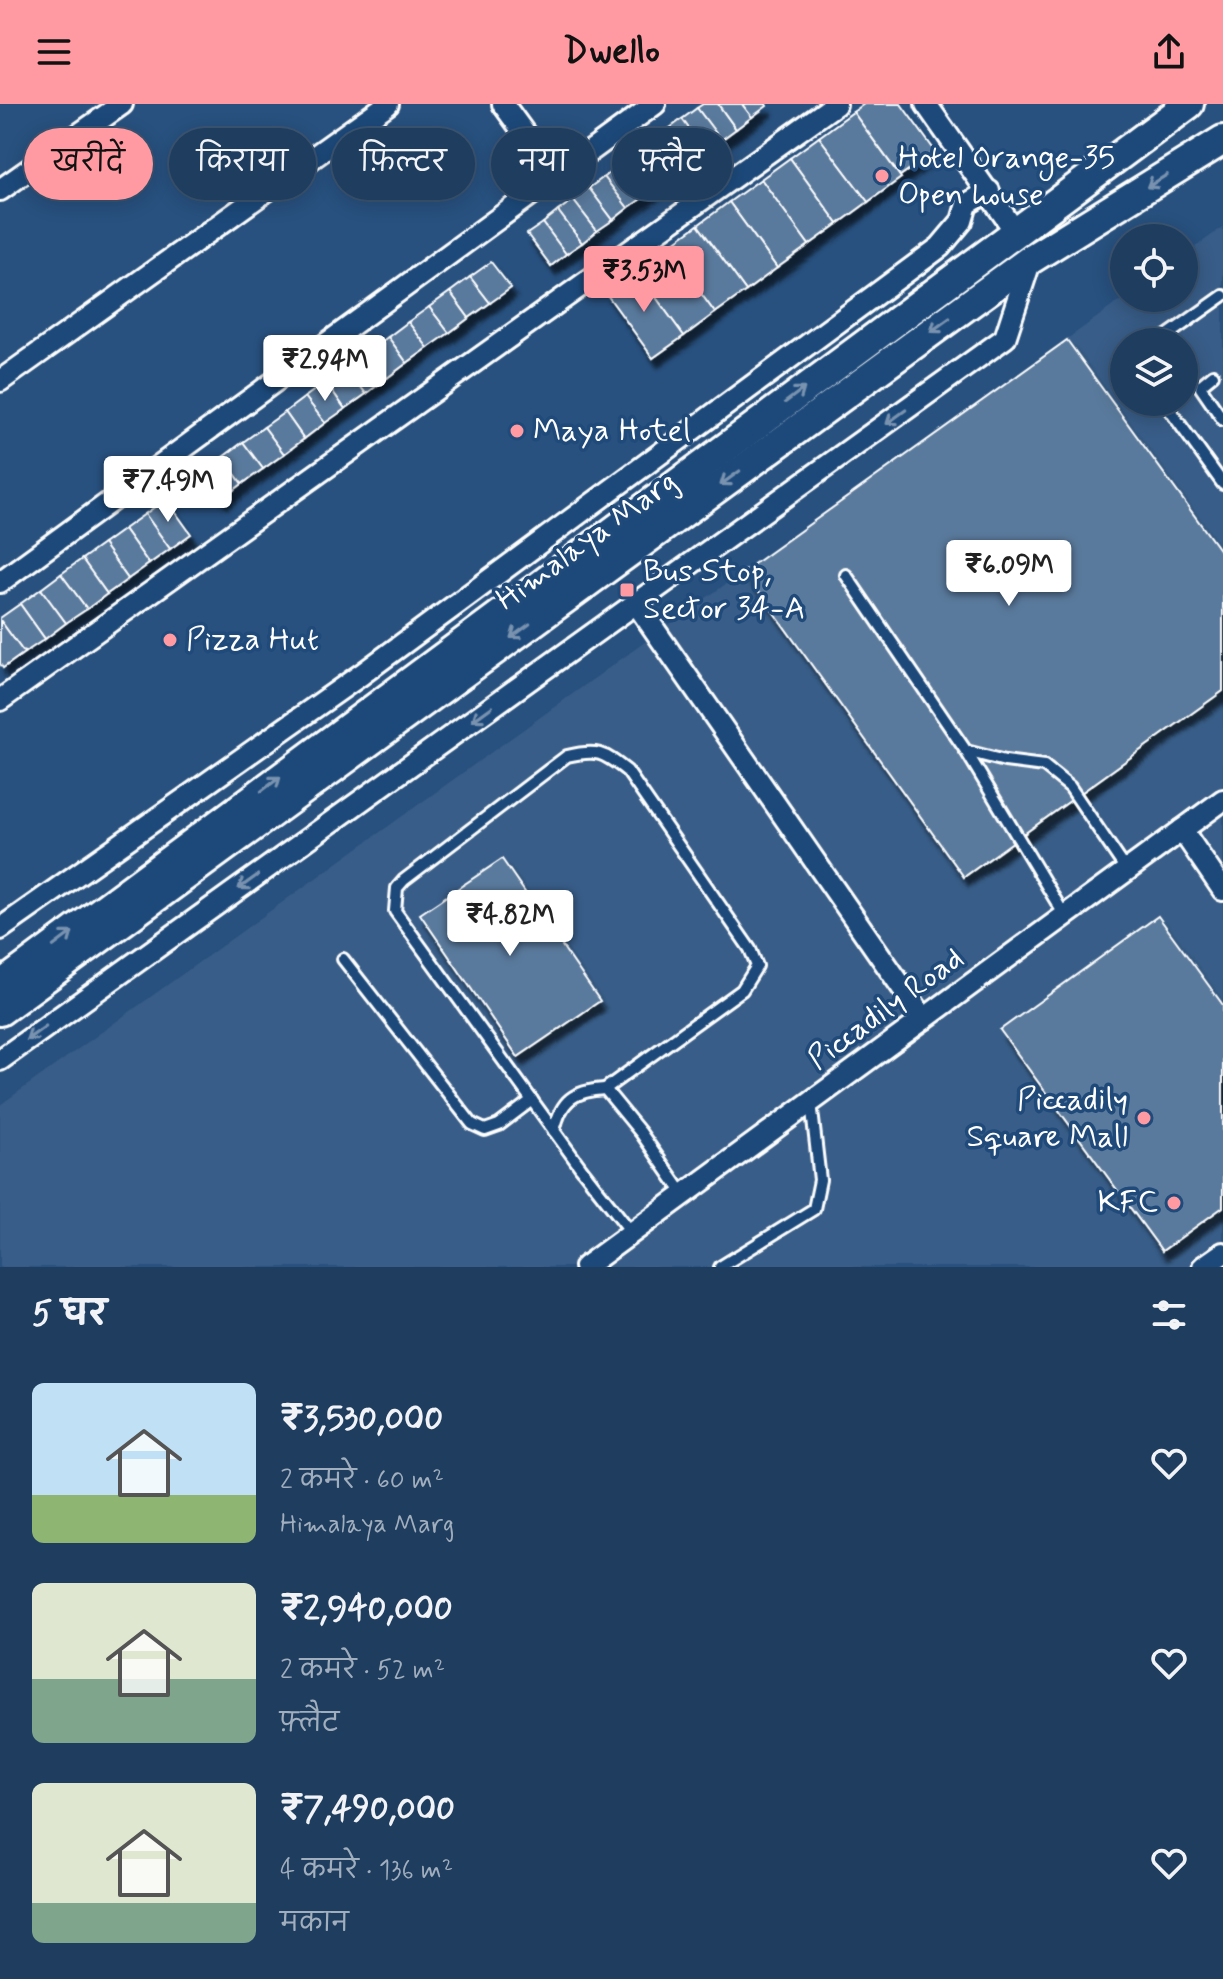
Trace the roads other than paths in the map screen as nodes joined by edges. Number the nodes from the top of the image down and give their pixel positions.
1 (122, 104) edge
2 (388, 104) edge
3 (503, 104) edge
4 (655, 104) edge
5 (836, 104) edge
6 (926, 104) edge
7 (1187, 105) edge
8 (520, 128) edge
9 (1219, 145) edge
10 (596, 148) edge
11 (0, 190) edge
12 (989, 191) junction
13 (524, 200) edge
14 (1015, 231) junction
15 (1031, 259) junction
16 (1223, 296) edge
17 (1178, 328) edge
18 (1213, 375) dead end
19 (0, 381) edge
20 (1174, 416) edge
21 (1223, 420) edge
22 (1223, 484) edge
23 (846, 575) dead end
24 (0, 582) edge
25 (636, 603) junction
26 (0, 700) edge
27 (966, 751) junction
28 (1223, 800) edge
29 (1182, 830) junction
30 (1127, 871) junction
31 (1223, 890) edge
32 (1065, 916) junction
33 (0, 929) edge
34 (343, 959) dead end
35 (0, 986) edge
36 (0, 1011) edge
37 (924, 1019) junction
38 (0, 1060) edge
39 (605, 1089) junction
40 (532, 1100) junction
41 (811, 1102) junction
42 (554, 1131) junction
43 (684, 1195) junction
44 (632, 1233) junction
45 (1223, 1253) edge
46 (585, 1267) edge
47 (720, 1267) edge
48 (1203, 1267) edge

1 - 11 street
2 - 19 street
3 - 8 street
4 - 10 street
5 - 26 street
6 - 12 street
7 - 14 main road, Himalaya Marg
9 -> 15 main road, Himalaya Marg
12 - 14 street
12 - 33 street
13 - 24 street
35 -> 14 main road, Himalaya Marg
15 -> 25 street
15 -> 36 main road, Himalaya Marg
16 - 17 lane
18 - 21 lane
20 - 22 lane
23 - 27 lane
25 - 37 street
25 -> 38 street
27 - 30 lane
27 - 32 lane
28 - 29 street, Piccadily Road
29 - 30 street, Piccadily Road
29 - 31 street
30 - 32 street, Piccadily Road
32 - 37 street, Piccadily Road
34 - 40 lane
37 - 41 street, Piccadily Road
39 - 40 lane
39 - 42 lane
39 - 43 lane
40 - 42 lane
41 - 43 street, Piccadily Road
41 - 47 lane
42 - 44 lane
43 - 44 street, Piccadily Road
44 - 46 street, Piccadily Road
45 - 48 street

